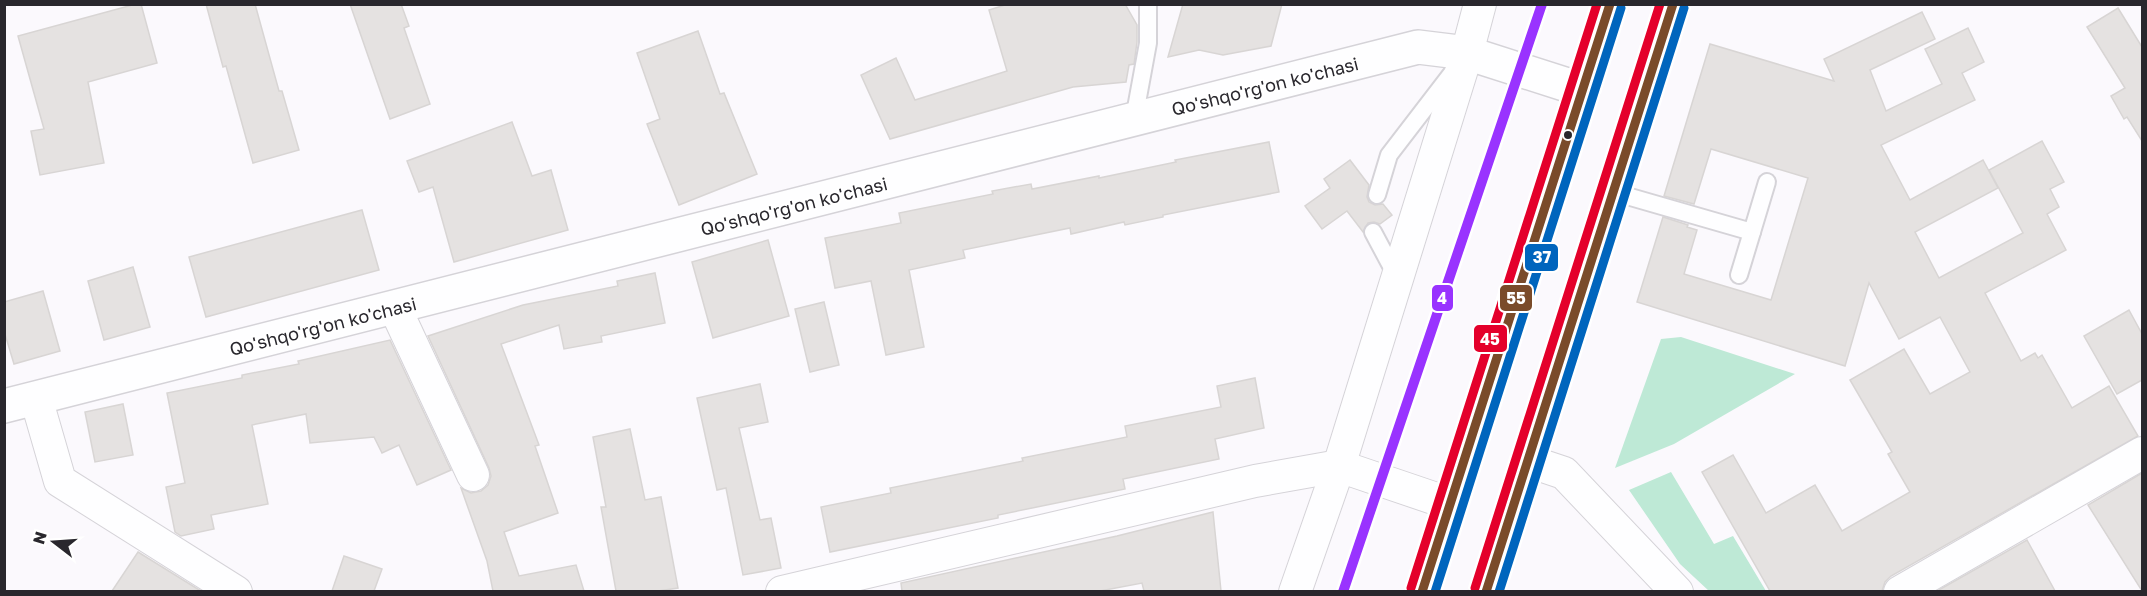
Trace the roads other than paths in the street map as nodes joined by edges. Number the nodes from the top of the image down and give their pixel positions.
1 (1148, 4) edge
2 (1480, 4) edge
3 (1610, 4) edge
4 (1673, 4) edge
5 (1467, 53) junction
6 (1583, 90) junction
7 (1134, 119) junction
8 (1767, 182) dead end
9 (1613, 192) junction
10 (1377, 195) dead end
11 (1373, 232) dead end
12 (1752, 232) junction
13 (1739, 276) dead end
14 (1397, 278) junction
15 (394, 308) junction
16 (36, 398) junction
17 (4, 406) edge
18 (2142, 453) edge
19 (1528, 460) junction
20 (1339, 466) junction
21 (473, 475) dead end
22 (1451, 504) junction
23 (236, 591) edge
24 (782, 591) edge
25 (1295, 591) edge
26 (1422, 591) edge
27 (1486, 591) edge
28 (1677, 591) edge
29 (1900, 591) edge

1 - 7 lane
2 - 5 street
3 - 6 highway
4 - 9 highway
5 - 6 street, Qo'shqo'rg'on ko'chasi
5 - 7 street, Qo'shqo'rg'on ko'chasi
5 - 10 lane
5 - 14 street
6 - 22 highway
7 - 15 street, Qo'shqo'rg'on ko'chasi
8 - 12 lane
9 - 12 lane
9 - 19 highway
11 - 14 lane
12 - 13 lane
14 - 20 street
15 - 16 street, Qo'shqo'rg'on ko'chasi
15 - 21 street
16 - 17 street, Qo'shqo'rg'on ko'chasi
16 - 23 street
18 - 29 street
19 - 27 highway
19 - 28 street
20 - 22 street
20 - 24 street
20 - 25 street
22 - 26 highway

